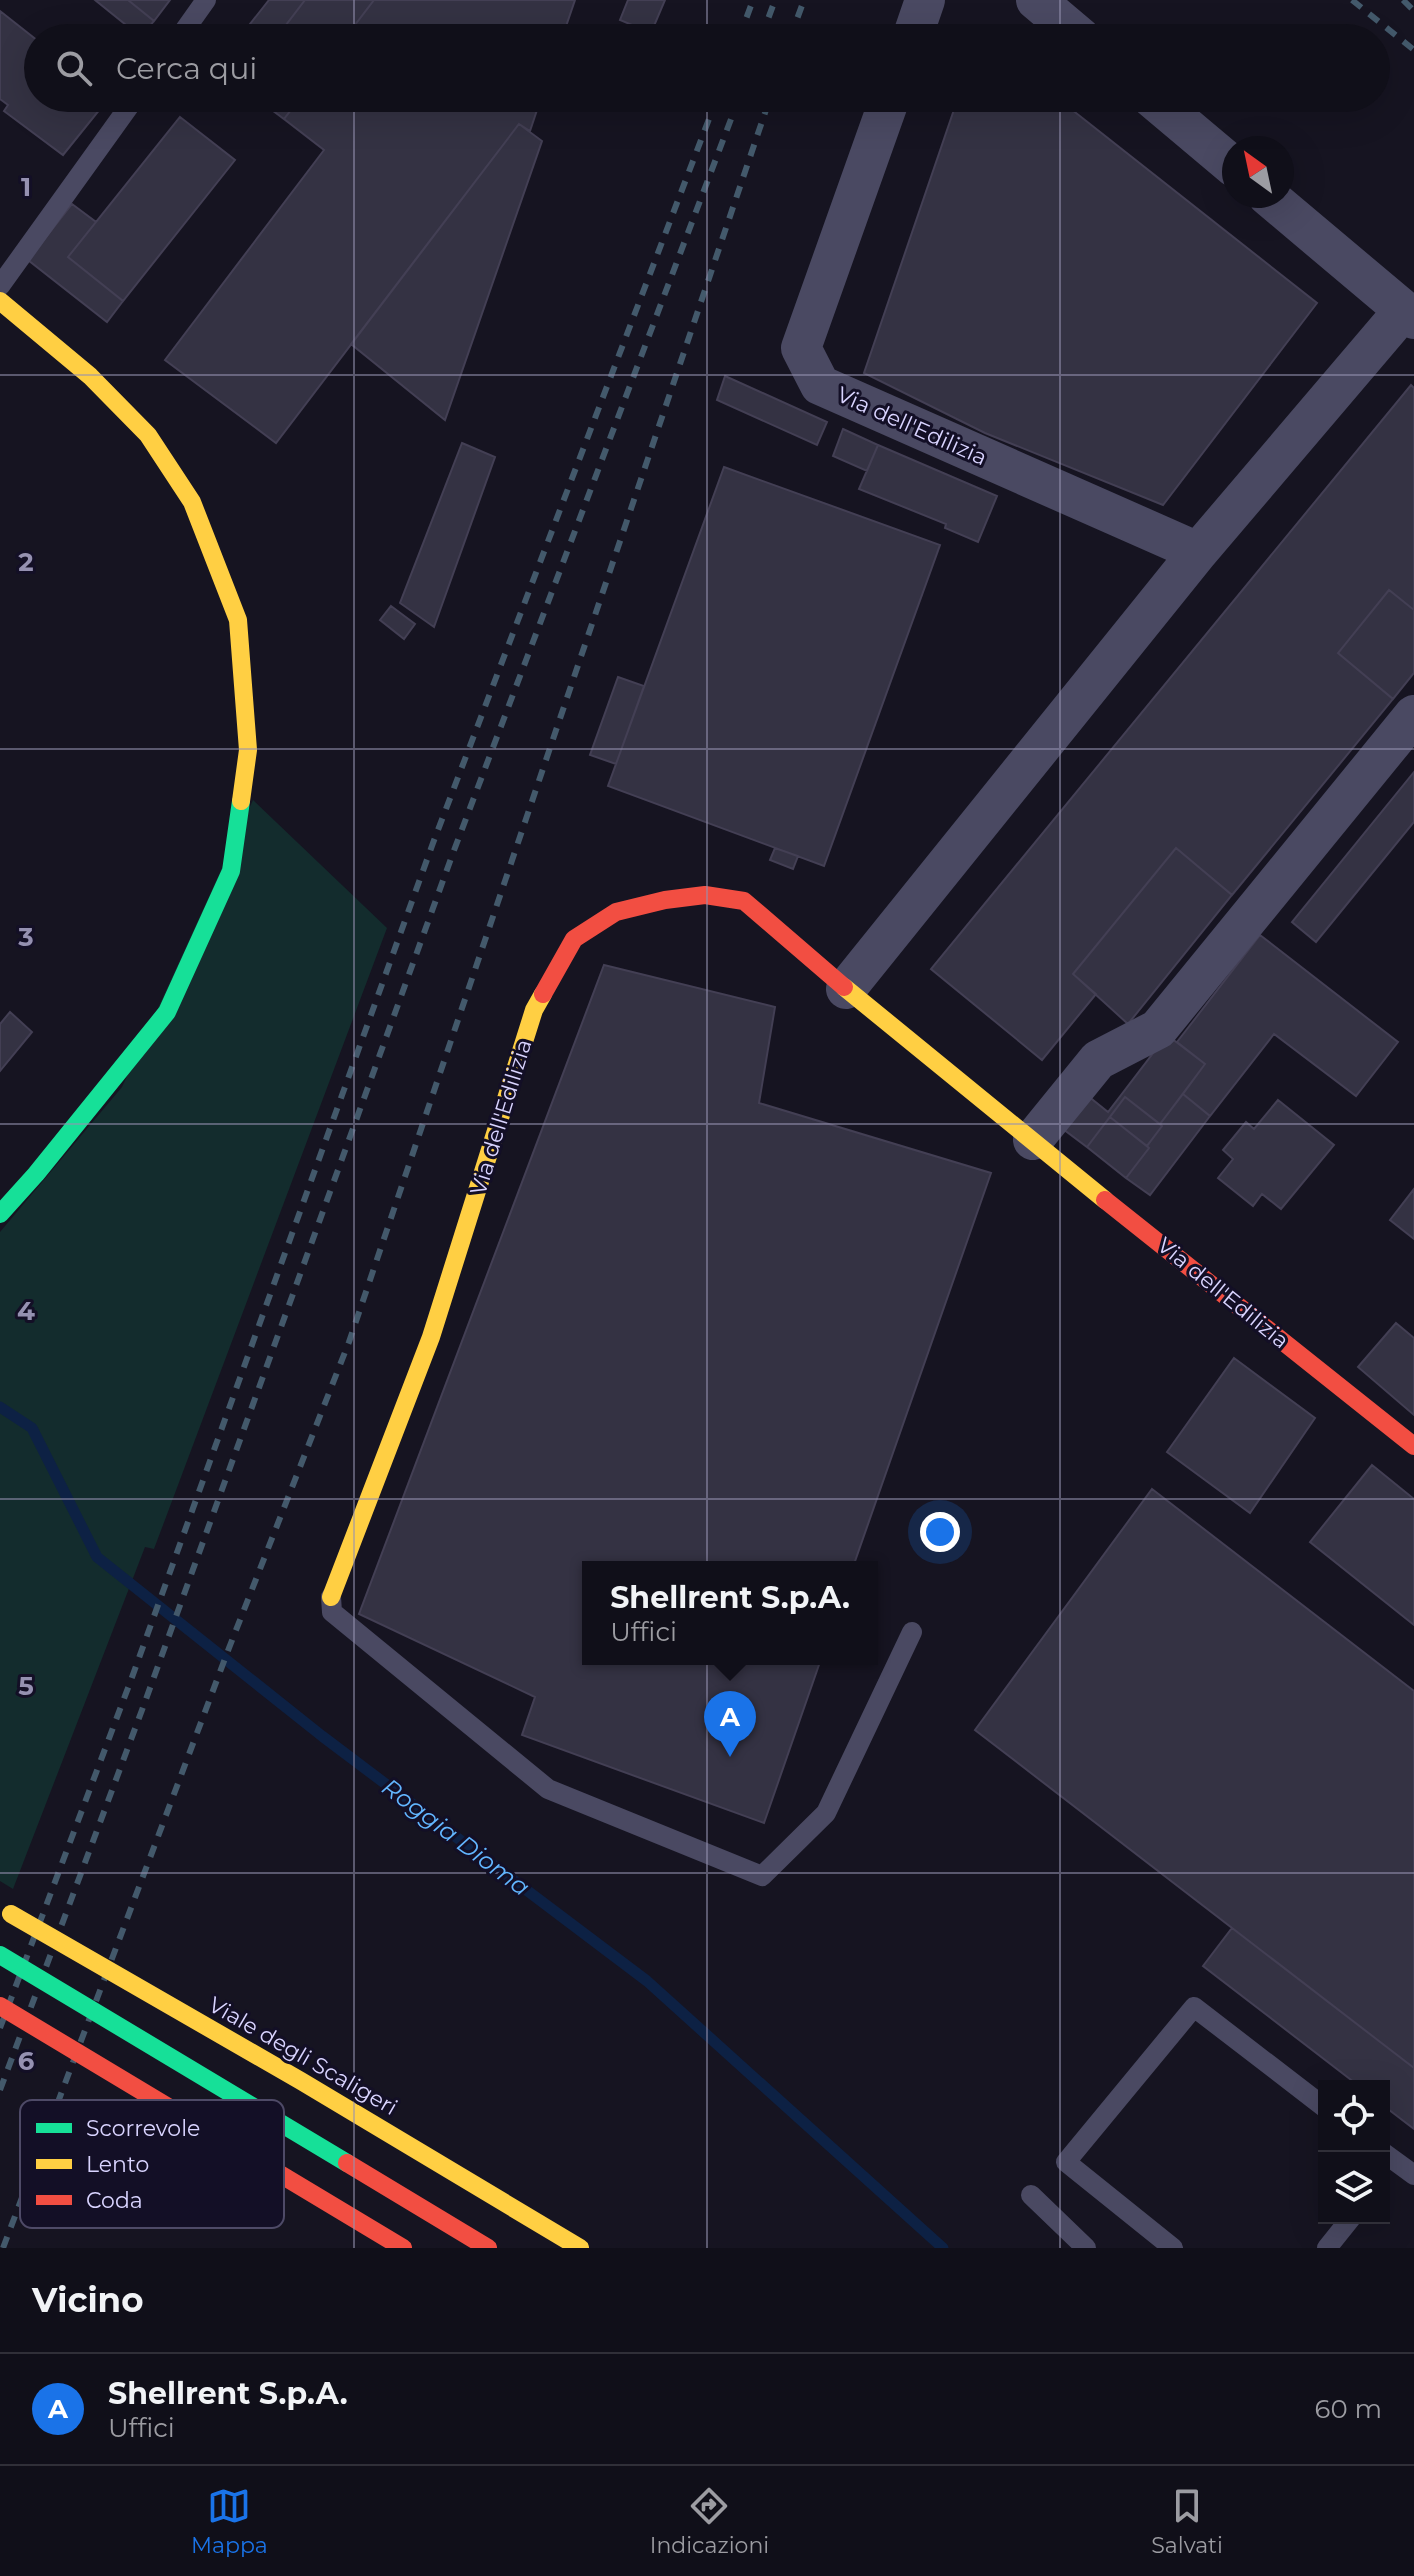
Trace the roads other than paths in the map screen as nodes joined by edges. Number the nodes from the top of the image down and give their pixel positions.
1 (206, 0) edge
2 (925, 0) edge
3 (1036, 0) edge
4 (189, 24) edge
5 (917, 24) edge
6 (1064, 24) edge
7 (125, 112) edge
8 (885, 112) edge
9 (1169, 112) edge
10 (1222, 157) edge
11 (1282, 208) edge
12 (0, 286) edge
13 (0, 301) edge
14 (1409, 314) edge
15 (1198, 552) junction
16 (1414, 715) edge
17 (846, 989) junction
18 (1033, 1140) junction
19 (0, 1214) edge
20 (1414, 1446) edge
21 (331, 1597) joint
22 (912, 1632) dead end
23 (0, 1907) edge
24 (0, 1955) edge
25 (0, 2006) edge
26 (157, 2100) edge
27 (242, 2100) edge
28 (1318, 2102) edge
29 (284, 2126) edge
30 (1390, 2164) edge
31 (1414, 2175) edge
32 (284, 2177) edge
33 (1031, 2195) dead end
34 (1346, 2224) edge
35 (403, 2248) edge
36 (488, 2248) edge
37 (580, 2248) edge
38 (1086, 2248) edge
39 (1173, 2248) edge
40 (1327, 2248) edge

1 - 4 lane
2 - 5 street
3 - 6 street
7 - 12 lane
8 - 15 street, Via dell'Edilizia
9 - 10 street
11 - 14 street
13 - 19 main road
14 - 15 street
15 - 17 street
16 - 18 street
17 - 18 main road, Via dell'Edilizia
17 - 21 main road, Via dell'Edilizia
18 - 20 main road, Via dell'Edilizia
21 - 22 lane
23 - 37 main road, Viale degli Scaligeri, bridge
24 - 27 main road, bridge
25 - 26 main road, bridge
28 - 39 lane
29 - 36 main road, bridge
30 - 31 lane
32 - 35 main road, bridge
33 - 38 lane
34 - 40 lane

